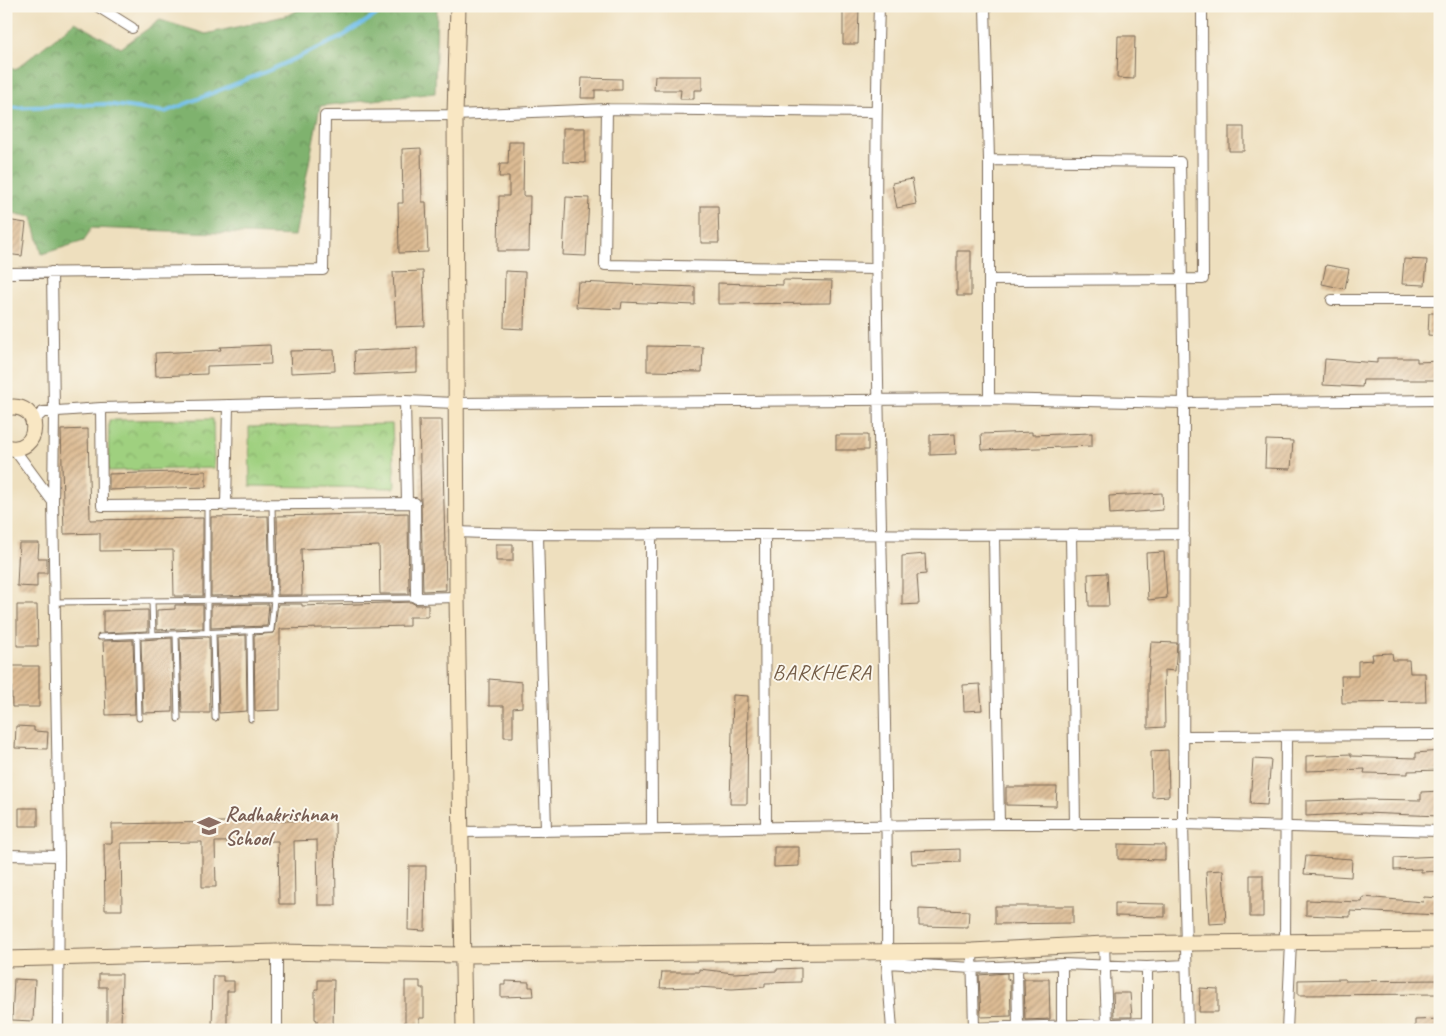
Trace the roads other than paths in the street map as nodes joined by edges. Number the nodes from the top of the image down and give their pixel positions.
1 (97, 6) edge
2 (458, 6) edge
3 (879, 6) edge
4 (985, 6) edge
5 (1202, 6) edge
6 (132, 28) dead end
7 (607, 109) junction
8 (876, 112) junction
9 (455, 115) junction
10 (989, 160) junction
11 (877, 270) junction
12 (52, 272) junction
13 (6, 273) edge
14 (1181, 279) junction
15 (990, 280) junction
16 (1332, 300) dead end
17 (1440, 300) edge
18 (989, 400) junction
19 (1440, 400) edge
20 (405, 401) junction
21 (878, 401) junction
22 (456, 403) junction
23 (1184, 404) junction
24 (228, 405) junction
25 (6, 408) edge
26 (100, 408) junction
27 (54, 411) junction
28 (33, 421) junction
29 (10, 448) edge
30 (53, 502) junction
31 (407, 503) junction
32 (207, 506) junction
33 (226, 506) junction
34 (272, 506) junction
35 (457, 532) junction
36 (651, 534) junction
37 (764, 534) junction
38 (880, 534) junction
39 (1184, 534) junction
40 (538, 536) junction
41 (994, 536) junction
42 (1072, 536) junction
43 (458, 597) junction
44 (416, 598) junction
45 (274, 599) junction
46 (206, 600) junction
47 (152, 601) junction
48 (55, 602) junction
49 (250, 632) junction
50 (210, 633) junction
51 (176, 634) junction
52 (153, 635) junction
53 (137, 636) junction
54 (100, 637) dead end
55 (139, 718) dead end
56 (216, 718) dead end
57 (251, 718) dead end
58 (178, 719) dead end
59 (1440, 735) edge
60 (1183, 736) junction
61 (1286, 736) junction
62 (999, 824) junction
63 (1184, 824) junction
64 (1075, 825) junction
65 (766, 827) junction
66 (887, 827) junction
67 (1286, 827) junction
68 (652, 828) junction
69 (546, 830) junction
70 (1440, 831) edge
71 (462, 832) junction
72 (6, 855) edge
73 (59, 856) junction
74 (1440, 940) edge
75 (1288, 942) junction
76 (1187, 943) junction
77 (1104, 944) junction
78 (972, 951) junction
79 (277, 952) junction
80 (462, 955) junction
81 (887, 956) junction
82 (58, 957) junction
83 (6, 959) edge
84 (1062, 964) junction
85 (1105, 964) junction
86 (1186, 965) junction
87 (1017, 966) junction
88 (1147, 967) junction
89 (972, 968) junction
90 (1107, 1024) junction
91 (1062, 1027) junction
92 (1018, 1028) junction
93 (1076, 1028) edge
94 (1001, 1029) edge
95 (58, 1030) edge
96 (277, 1030) edge
97 (464, 1030) edge
98 (892, 1030) edge
99 (1188, 1030) edge
100 (1287, 1030) edge

1 - 6 street
2 - 9 main road
3 - 8 street
4 - 10 street
5 - 14 street
7 - 8 street
7 - 9 street
7 - 11 street
8 - 11 street
9 - 12 street
9 - 22 main road
10 - 14 street
10 - 15 street
11 - 21 street
12 - 13 street
12 - 27 street
14 - 15 street
14 - 23 street
15 - 18 street
16 - 17 street
18 - 21 street
18 - 23 street
19 - 23 street
20 - 22 street
20 - 24 street
20 - 31 street
21 - 22 street
21 - 38 street
22 - 35 main road
23 - 39 street
24 - 26 street
24 - 33 street
25 - 28 main road
26 - 27 street
26 - 32 street
27 - 28 street
27 - 30 street
28 - 29 main road
29 - 30 street
30 - 48 street
31 - 34 street
31 - 44 street
32 - 33 street
32 - 46 lane
33 - 34 street
34 - 45 lane
35 - 40 street
35 - 43 main road
36 - 37 street
36 - 40 street
36 - 68 street
37 - 38 street
37 - 65 street
38 - 41 street
38 - 66 street
39 - 42 street
39 - 60 street
40 - 69 street
41 - 42 street
41 - 62 street
42 - 64 street
43 - 44 street
43 - 71 main road
44 - 45 lane
45 - 46 lane
45 - 49 lane
46 - 47 lane
46 - 50 lane
47 - 48 lane
47 - 52 lane
48 - 73 street
49 - 50 lane
49 - 57 lane
50 - 51 lane
50 - 56 lane
51 - 52 lane
51 - 58 lane
52 - 53 lane
53 - 54 lane
53 - 55 lane
59 - 61 street
60 - 61 street
60 - 63 street
61 - 67 street
62 - 64 street
62 - 66 street
63 - 64 street
63 - 67 street
63 - 76 street
65 - 66 street
65 - 68 street
66 - 81 street
67 - 70 street
67 - 75 street
68 - 69 street
69 - 71 street
71 - 80 main road
72 - 73 street
73 - 82 street
74 - 75 main road
75 - 76 main road
75 - 100 street
76 - 77 main road
76 - 86 street
77 - 78 main road
77 - 85 street
78 - 81 main road
78 - 89 street
79 - 80 main road
79 - 82 main road
79 - 96 street
80 - 81 main road
80 - 97 main road
81 - 89 street
81 - 98 street
82 - 83 main road
82 - 95 street
84 - 85 street
84 - 87 street
84 - 91 street
85 - 88 street
85 - 90 street
86 - 88 street
86 - 99 street
87 - 89 street
87 - 92 street
88 - 90 street
89 - 94 street
90 - 93 street
91 - 92 street
91 - 93 street
92 - 94 street

